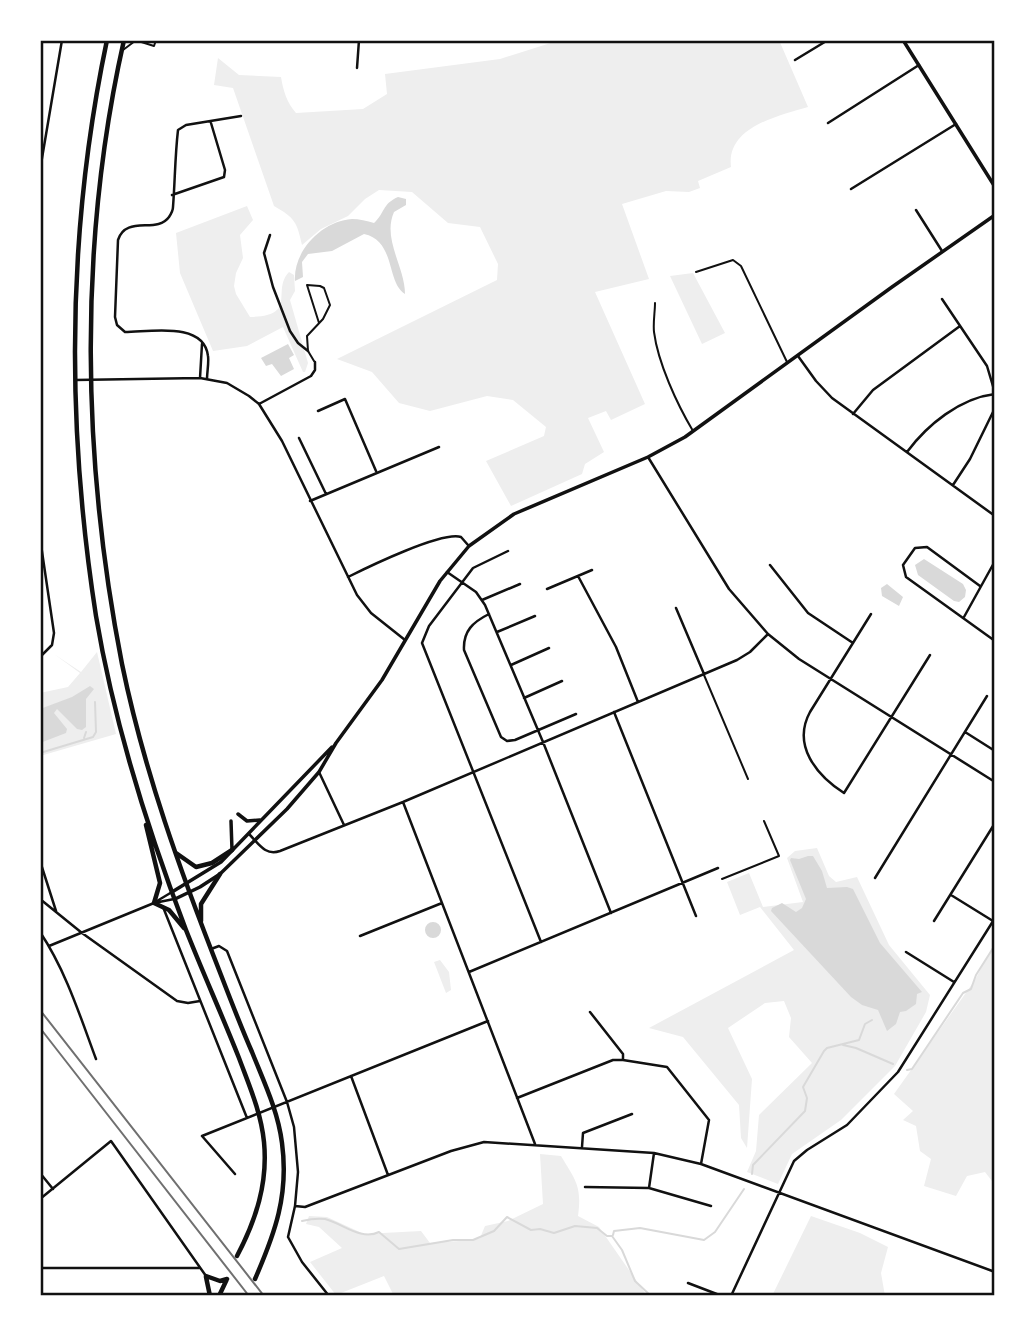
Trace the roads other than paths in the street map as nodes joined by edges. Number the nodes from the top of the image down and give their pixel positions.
1 (62, 40) edge
2 (107, 40) edge
3 (124, 40) edge
4 (156, 40) edge
5 (359, 40) edge
6 (828, 40) edge
7 (903, 40) edge
8 (136, 41) edge
9 (121, 52) junction
10 (795, 60) dead end
11 (919, 65) junction
12 (357, 68) dead end
13 (241, 116) dead end
14 (211, 122) junction
15 (828, 123) dead end
16 (956, 124) junction
17 (40, 170) edge
18 (995, 187) edge
19 (851, 189) dead end
20 (172, 195) junction
21 (916, 210) dead end
22 (995, 215) edge
23 (270, 235) dead end
24 (942, 251) junction
25 (696, 272) dead end
26 (942, 299) dead end
27 (655, 303) dead end
28 (319, 323) junction
29 (960, 326) junction
30 (202, 344) junction
31 (307, 351) junction
32 (797, 356) junction
33 (315, 362) joint
34 (788, 363) junction
35 (200, 378) junction
36 (207, 379) junction
37 (74, 380) junction
38 (92, 380) junction
39 (995, 393) edge
40 (995, 401) edge
41 (259, 404) junction
42 (318, 411) dead end
43 (853, 414) junction
44 (693, 432) junction
45 (299, 438) dead end
46 (439, 447) dead end
47 (907, 452) junction
48 (648, 457) junction
49 (377, 472) junction
50 (953, 486) junction
51 (326, 494) junction
52 (310, 501) junction
53 (995, 516) edge
54 (40, 538) edge
55 (469, 546) junction
56 (508, 551) dead end
57 (995, 561) edge
58 (770, 565) dead end
59 (592, 570) dead end
60 (447, 572) junction
61 (578, 576) junction
62 (348, 577) junction
63 (461, 582) junction
64 (520, 584) dead end
65 (980, 586) junction
66 (547, 589) dead end
67 (482, 600) junction
68 (676, 608) dead end
69 (489, 614) junction
70 (871, 614) dead end
71 (535, 616) dead end
72 (964, 618) junction
73 (497, 632) junction
74 (768, 634) junction
75 (405, 640) junction
76 (995, 641) edge
77 (853, 643) junction
78 (549, 648) dead end
79 (930, 655) dead end
80 (40, 657) edge
81 (511, 665) junction
82 (704, 674) junction
83 (830, 679) junction
84 (562, 681) dead end
85 (987, 696) dead end
86 (524, 698) junction
87 (638, 702) junction
88 (614, 712) junction
89 (576, 714) dead end
90 (891, 717) junction
91 (538, 730) junction
92 (965, 732) junction
93 (543, 742) junction
94 (336, 743) junction
95 (995, 751) edge
96 (951, 754) junction
97 (319, 772) junction
98 (474, 772) junction
99 (748, 779) dead end
100 (995, 782) edge
101 (402, 802) junction
102 (142, 804) junction
103 (238, 814) dead end
104 (262, 819) junction
105 (231, 821) dead end
106 (764, 821) dead end
107 (995, 823) edge
108 (344, 825) junction
109 (248, 834) junction
110 (255, 840) junction
111 (232, 850) junction
112 (175, 853) junction
113 (40, 861) edge
114 (718, 869) dead end
115 (42, 873) edge
116 (220, 874) junction
117 (875, 878) dead end
118 (722, 879) dead end
119 (683, 883) junction
120 (186, 884) junction
121 (172, 892) junction
122 (189, 892) junction
123 (950, 895) junction
124 (40, 899) edge
125 (175, 899) junction
126 (442, 903) junction
127 (154, 904) junction
128 (163, 907) junction
129 (57, 912) junction
130 (611, 913) junction
131 (696, 916) dead end
132 (994, 920) edge
133 (934, 921) dead end
134 (202, 925) junction
135 (186, 930) junction
136 (40, 932) edge
137 (82, 933) junction
138 (360, 936) dead end
139 (541, 942) junction
140 (49, 946) junction
141 (211, 949) junction
142 (906, 952) dead end
143 (469, 972) junction
144 (954, 982) junction
145 (200, 1001) junction
146 (590, 1012) dead end
147 (488, 1021) junction
148 (96, 1059) dead end
149 (623, 1060) junction
150 (351, 1076) junction
151 (517, 1098) junction
152 (287, 1102) junction
153 (274, 1107) junction
154 (259, 1113) junction
155 (632, 1114) dead end
156 (247, 1118) junction
157 (535, 1144) junction
158 (582, 1147) junction
159 (654, 1153) junction
160 (701, 1164) junction
161 (40, 1173) edge
162 (235, 1174) dead end
163 (388, 1175) junction
164 (585, 1186) dead end
165 (649, 1188) junction
166 (53, 1189) junction
167 (779, 1193) junction
168 (40, 1199) edge
169 (295, 1206) junction
170 (710, 1206) dead end
171 (237, 1256) dead end
172 (40, 1268) edge
173 (199, 1268) junction
174 (995, 1272) edge
175 (206, 1276) junction
176 (255, 1279) dead end
177 (688, 1283) dead end
178 (210, 1296) edge
179 (219, 1296) edge
180 (329, 1296) edge
181 (722, 1296) edge
182 (732, 1296) edge

1 - 17 street
2 - 37 main road
3 - 9 main road
4 - 8 lane
5 - 12 street
6 - 10 street
7 - 11 street
8 - 9 lane
9 - 38 main road
11 - 15 street
11 - 16 street
13 - 14 street
14 - 20 street
14 - 20 street
16 - 18 street
16 - 19 street
20 - 30 street
21 - 24 street
22 - 24 street
23 - 31 street
24 - 32 street
25 - 34 lane
26 - 29 street
27 - 44 lane
28 - 28 lane
28 - 31 lane
29 - 39 street
29 - 43 street
30 - 35 street
30 - 36 street
31 - 33 lane
32 - 34 street
32 - 43 street
33 - 41 street
34 - 44 street
35 - 36 street
35 - 38 street
36 - 41 street
37 - 38 street
37 - 102 main road
38 - 112 main road
39 - 47 street
40 - 50 street
41 - 52 street
42 - 49 street
43 - 47 street
44 - 48 street
45 - 51 street
46 - 49 street
47 - 50 street
48 - 55 street
48 - 74 street
49 - 51 street
50 - 53 street
51 - 52 street
52 - 62 street
54 - 80 street
55 - 60 street
55 - 62 street
56 - 63 street
57 - 65 street
58 - 77 street
59 - 61 street
60 - 63 street
60 - 75 street
61 - 66 street
61 - 87 street
62 - 75 street
63 - 67 street
63 - 98 street
64 - 67 street
65 - 72 street
65 - 72 street
67 - 69 street
68 - 82 street
69 - 73 street
69 - 91 street
70 - 77 street
71 - 73 street
72 - 76 street
73 - 81 street
74 - 82 street
74 - 83 street
75 - 94 street
77 - 83 street
78 - 81 street
79 - 90 street
81 - 86 street
82 - 87 street
82 - 99 lane
83 - 90 street
83 - 90 street
84 - 86 street
85 - 92 street
86 - 91 street
87 - 88 street
88 - 93 street
88 - 119 street
89 - 91 street
90 - 96 street
91 - 93 street
92 - 95 street
92 - 96 street
93 - 98 street
93 - 130 street
94 - 97 street
94 - 104 street
96 - 100 street
96 - 117 street
97 - 108 street
97 - 110 street
98 - 101 street
98 - 139 street
101 - 108 street
101 - 126 street
102 - 121 main road
102 - 127 main road
103 - 104 street
104 - 109 street
105 - 111 street
106 - 118 lane
107 - 123 street
108 - 110 street
109 - 110 street
109 - 111 street
110 - 116 street
111 - 112 main road
111 - 120 street
112 - 120 main road
113 - 115 street
114 - 119 street
115 - 129 street
116 - 122 street
116 - 134 main road
119 - 130 street
119 - 131 street
120 - 121 street
120 - 122 main road
121 - 125 main road
121 - 127 street
122 - 125 street
122 - 134 main road
123 - 132 street
123 - 133 street
124 - 129 street
125 - 127 street
125 - 135 main road
126 - 138 street
126 - 143 street
127 - 128 main road
127 - 137 street
128 - 135 main road
128 - 145 street
129 - 137 street
130 - 139 street
132 - 144 street
134 - 141 main road
135 - 154 main road
136 - 140 street
137 - 140 street
137 - 145 street
139 - 143 street
140 - 148 street
141 - 152 street
141 - 153 main road
142 - 144 street
143 - 147 street
144 - 167 street
145 - 156 street
146 - 149 street
147 - 150 street
147 - 151 street
149 - 151 street
149 - 160 street
150 - 152 street
150 - 163 street
151 - 157 street
152 - 153 street
152 - 169 street
153 - 154 street
153 - 176 main road
154 - 156 street
154 - 171 main road
155 - 158 street
156 - 162 street
157 - 158 street
157 - 163 street
158 - 159 street
159 - 160 street
159 - 165 street
160 - 167 street
161 - 166 street
163 - 169 street
164 - 165 street
165 - 170 street
166 - 168 street
166 - 173 street
167 - 174 street
167 - 182 street
169 - 180 street
172 - 173 street
173 - 175 street
175 - 178 main road
175 - 179 main road
177 - 181 street

